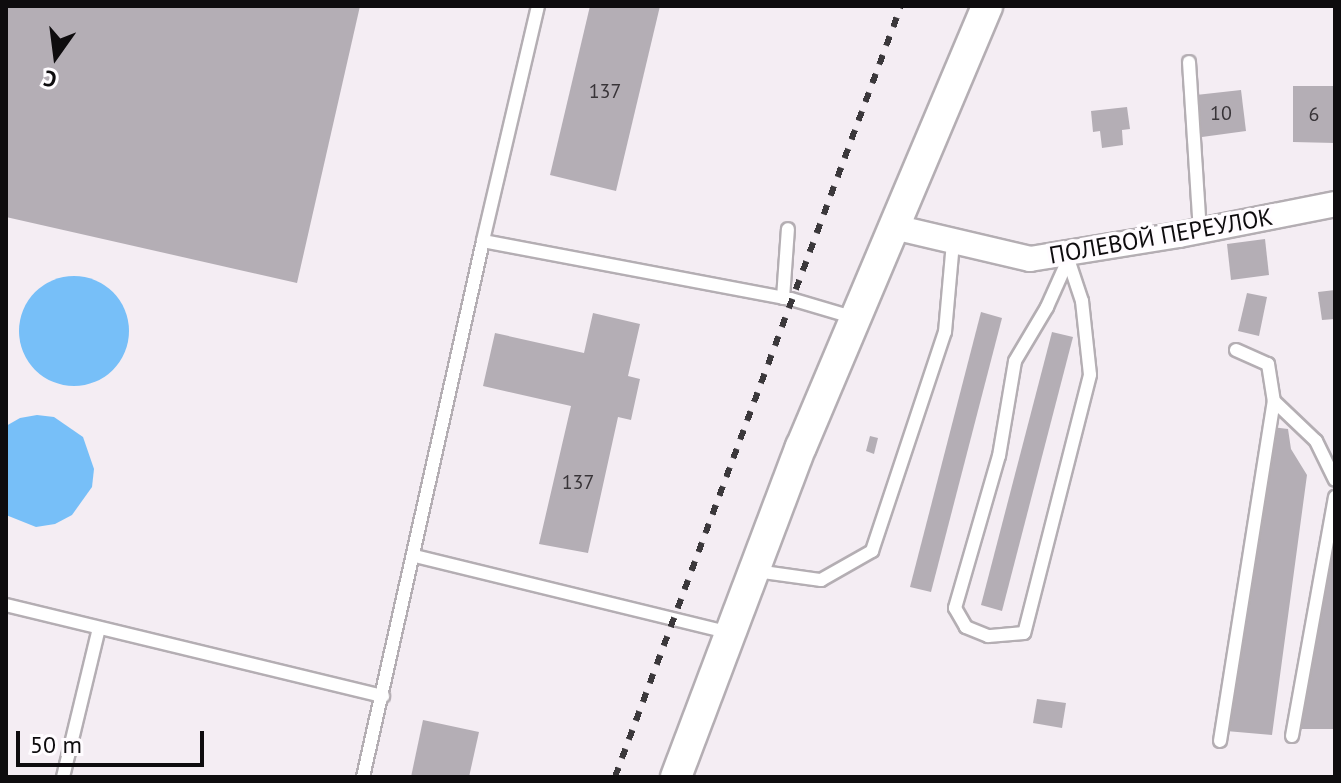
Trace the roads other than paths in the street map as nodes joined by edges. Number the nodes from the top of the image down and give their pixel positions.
1 (538, 6) edge
2 (987, 6) edge
3 (1189, 62) dead end
4 (1335, 204) edge
5 (894, 227) junction
6 (788, 229) dead end
7 (1200, 231) junction
8 (483, 241) junction
9 (953, 243) junction
10 (1067, 256) junction
11 (783, 298) junction
12 (855, 318) junction
13 (1236, 350) dead end
14 (1274, 401) junction
15 (1335, 480) edge
16 (1335, 497) edge
17 (415, 556) junction
18 (754, 571) junction
19 (6, 605) edge
20 (99, 628) junction
21 (731, 633) junction
22 (383, 696) junction
23 (1292, 736) dead end
24 (1220, 741) dead end
25 (63, 777) edge
26 (363, 777) edge
27 (676, 777) edge

1 - 8 lane
2 - 5 street
3 - 7 lane
4 - 7 street, ПОЛЕВОЙ ПЕРЕУЛОК
5 - 9 street, ПОЛЕВОЙ ПЕРЕУЛОК
5 - 12 street
6 - 11 lane
7 - 10 street, ПОЛЕВОЙ ПЕРЕУЛОК
8 - 11 lane
8 - 17 lane
9 - 10 street, ПОЛЕВОЙ ПЕРЕУЛОК
9 - 18 lane
10 - 10 lane
11 - 12 lane
12 - 18 street
13 - 14 lane
14 - 15 lane
14 - 24 lane
16 - 23 lane
17 - 21 lane
17 - 22 lane
18 - 21 street
19 - 20 lane
20 - 22 lane
20 - 25 lane
21 - 27 street
22 - 26 lane

